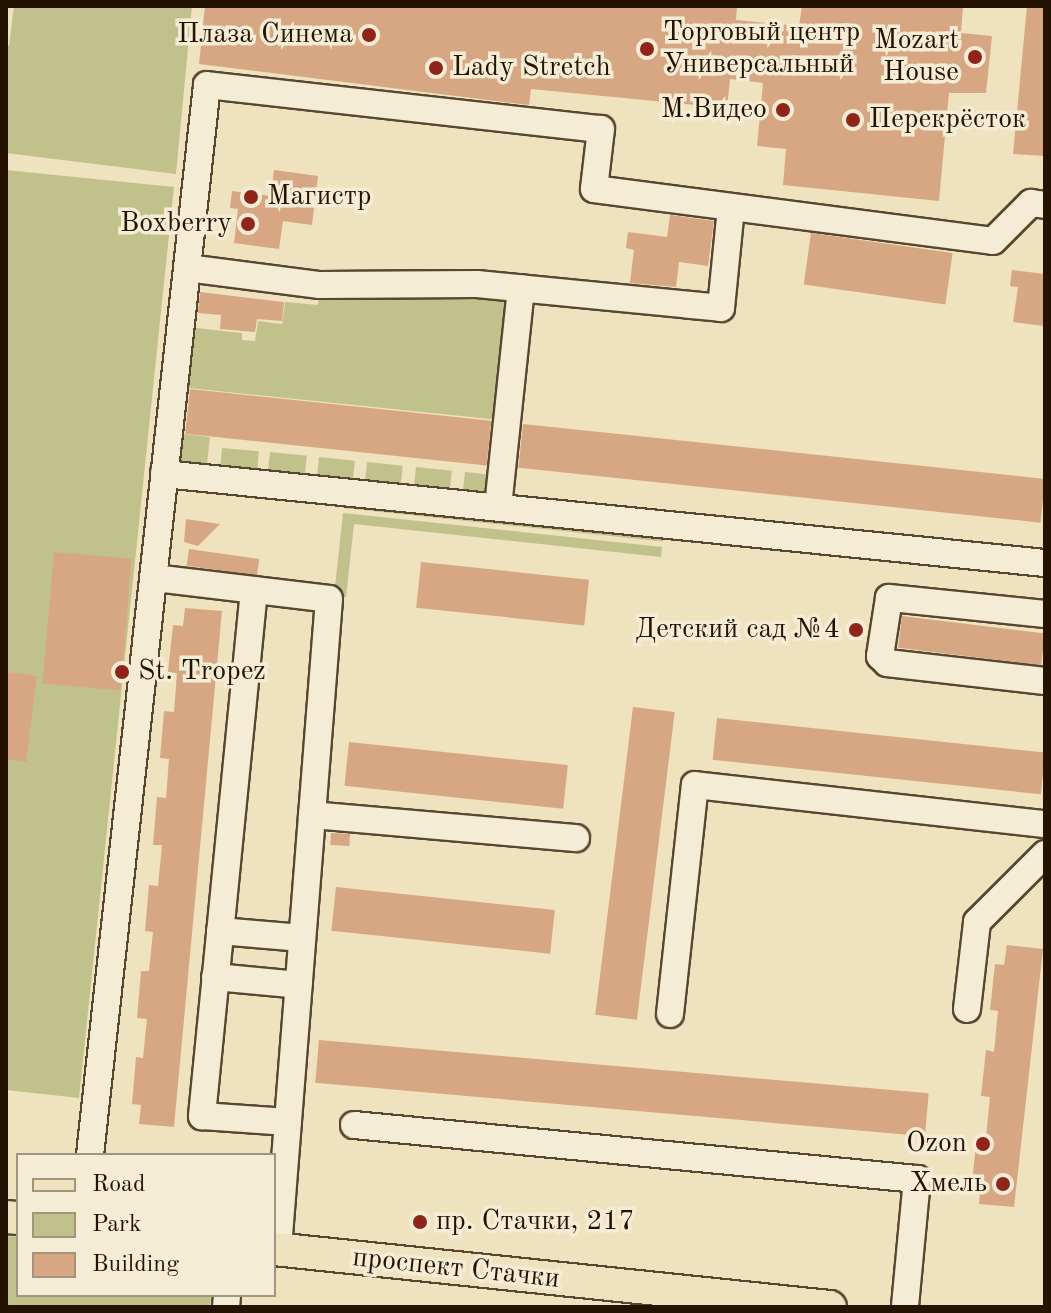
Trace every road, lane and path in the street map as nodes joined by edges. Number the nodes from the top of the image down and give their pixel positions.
1 (1045, 205) edge
2 (731, 207) junction
3 (187, 268) junction
4 (521, 288) junction
5 (164, 474) junction
6 (498, 507) junction
7 (1045, 563) edge
8 (154, 578) junction
9 (254, 590) junction
10 (1045, 614) edge
11 (1045, 681) edge
12 (312, 815) junction
13 (1045, 824) edge
14 (576, 838) dead end
15 (1045, 854) edge
16 (220, 931) junction
17 (302, 938) junction
18 (215, 977) junction
19 (299, 985) junction
20 (967, 1009) dead end
21 (670, 1014) dead end
22 (288, 1122) junction
23 (354, 1125) dead end
24 (90, 1153) edge
25 (276, 1249) edge
26 (647, 1298) edge
27 (830, 1307) edge
28 (905, 1307) edge

1 - 2 lane
2 - 3 lane
2 - 4 lane
3 - 4 lane
3 - 5 lane
4 - 6 lane
5 - 6 lane
5 - 8 lane
6 - 7 lane
8 - 9 lane
8 - 24 lane
9 - 12 lane
9 - 16 lane
10 - 11 lane
12 - 14 lane
12 - 17 lane
13 - 21 lane
15 - 20 lane
16 - 17 lane
16 - 18 lane
17 - 19 lane
18 - 19 lane
18 - 22 lane
19 - 22 lane
22 - 25 lane
23 - 28 lane
25 - 26 main road, проспект Стачки
26 - 27 main road, проспект Стачки

